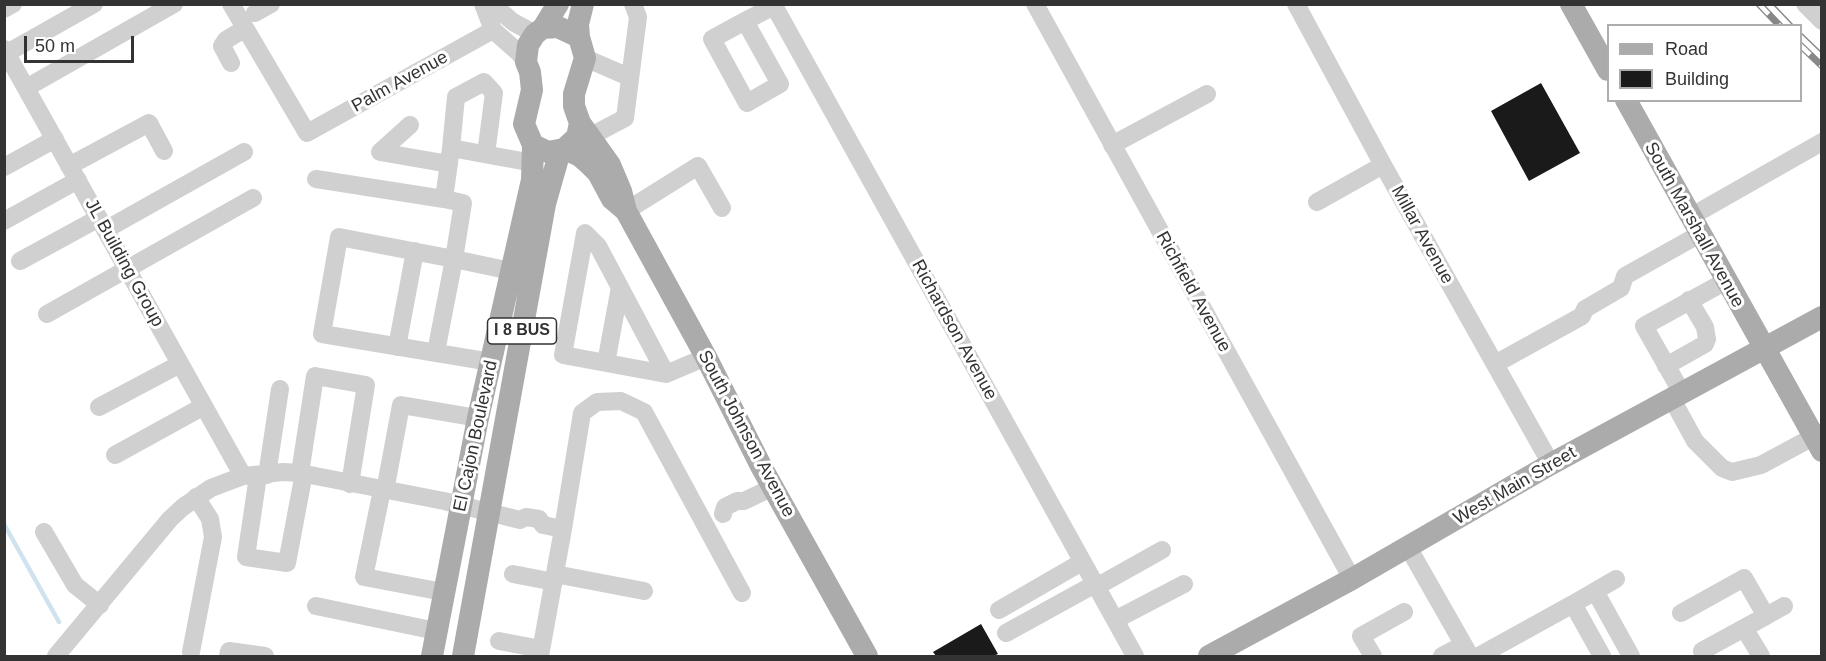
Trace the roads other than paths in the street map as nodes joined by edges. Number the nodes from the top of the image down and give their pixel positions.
1 (13, 4) edge
2 (94, 4) edge
3 (174, 4) edge
4 (231, 4) edge
5 (483, 4) edge
6 (492, 4) edge
7 (558, 4) edge
8 (583, 4) edge
9 (633, 4) edge
10 (1035, 4) edge
11 (1296, 4) edge
12 (1571, 4) edge
13 (1805, 4) edge
14 (774, 5) edge
15 (4, 9) edge
16 (745, 21) dead end
17 (1821, 21) edge
18 (244, 29) junction
19 (494, 30) junction
20 (539, 31) junction
21 (582, 48) junction
22 (6, 51) edge
23 (231, 63) dead end
24 (526, 63) junction
25 (1607, 68) edge
26 (629, 77) junction
27 (26, 88) junction
28 (1207, 94) dead end
29 (1627, 102) edge
30 (410, 125) dead end
31 (585, 130) junction
32 (55, 140) junction
33 (1821, 142) edge
34 (1112, 145) junction
35 (562, 150) junction
36 (164, 151) dead end
37 (244, 152) dead end
38 (486, 153) junction
39 (533, 154) junction
40 (450, 156) junction
41 (1383, 165) junction
42 (4, 167) edge
43 (74, 173) junction
44 (316, 179) dead end
45 (253, 198) dead end
46 (444, 199) junction
47 (1317, 202) dead end
48 (722, 208) dead end
49 (626, 212) junction
50 (4, 220) edge
51 (102, 224) junction
52 (1695, 225) junction
53 (415, 251) junction
54 (454, 258) junction
55 (20, 261) dead end
56 (127, 268) junction
57 (511, 272) junction
58 (1726, 281) junction
59 (620, 287) junction
60 (1689, 300) junction
61 (47, 314) dead end
62 (1821, 317) edge
63 (397, 347) junction
64 (1763, 349) junction
65 (436, 352) junction
66 (706, 357) junction
67 (491, 362) junction
68 (606, 363) junction
69 (180, 364) junction
70 (1495, 364) junction
71 (1666, 366) junction
72 (666, 374) junction
73 (280, 389) dead end
74 (1677, 396) junction
75 (204, 406) junction
76 (99, 407) dead end
77 (478, 418) junction
78 (1817, 444) edge
79 (115, 455) dead end
80 (1551, 464) junction
81 (302, 473) junction
82 (256, 476) junction
83 (350, 484) junction
84 (773, 487) junction
85 (384, 490) junction
86 (196, 497) junction
87 (461, 506) junction
88 (489, 513) junction
89 (705, 524) junction
90 (563, 529) junction
91 (44, 532) dead end
92 (1408, 547) junction
93 (1162, 550) dead end
94 (1082, 562) junction
95 (513, 574) dead end
96 (554, 578) junction
97 (1352, 579) junction
98 (1616, 579) dead end
99 (1184, 584) dead end
100 (1095, 585) junction
101 (644, 591) dead end
102 (1595, 591) junction
103 (443, 592) junction
104 (742, 593) dead end
105 (1573, 604) junction
106 (100, 605) junction
107 (316, 606) dead end
108 (1784, 606) dead end
109 (999, 610) dead end
110 (1404, 612) dead end
111 (1681, 613) dead end
112 (1766, 615) junction
113 (1115, 620) junction
114 (1744, 628) junction
115 (436, 631) junction
116 (1006, 633) dead end
117 (499, 641) dead end
118 (1466, 651) edge
119 (191, 652) dead end
120 (541, 653) edge
121 (56, 657) edge
122 (228, 657) edge
123 (265, 657) edge
124 (432, 657) edge
125 (463, 657) edge
126 (867, 657) edge
127 (1135, 657) edge
128 (1209, 657) edge
129 (1373, 657) edge
130 (1442, 657) edge
131 (1479, 657) edge
132 (1602, 657) edge
133 (1631, 657) edge
134 (1704, 657) edge
135 (1761, 657) edge

1 - 15 street
2 - 22 street
3 - 27 street
4 - 18 street
5 - 19 street
6 - 20 street
7 - 20 main road, I 8 BUS
8 - 21 main road
9 - 26 street
10 - 34 street, Richfield Avenue
11 - 41 street, Millar Avenue
12 - 25 main road
13 - 17 street
14 - 16 street
14 - 94 street, Richardson Avenue
18 - 19 street, Palm Avenue
18 - 23 street
19 - 24 street
20 - 21 main road
20 - 24 main road, I 8 BUS
21 - 26 street
21 - 31 main road
22 - 27 street, JL Building Group
24 - 39 main road, I 8 BUS
26 - 31 street
27 - 32 street, JL Building Group
28 - 34 street
29 - 52 main road, South Marshall Avenue
30 - 40 street
31 - 35 main road, I 8 BUS
31 - 49 main road, South Johnson Avenue
32 - 42 street
32 - 43 street, JL Building Group
33 - 52 street
34 - 97 street, Richfield Avenue
35 - 39 main road, South Johnson Avenue
35 - 49 main road, South Johnson Avenue
35 - 88 main road, El Cajon Boulevard / I 8 BUS
36 - 43 street
37 - 51 street
38 - 39 street
38 - 40 street
38 - 40 street
39 - 57 main road, El Cajon Boulevard / I 8 BUS
40 - 46 street
41 - 47 street
41 - 70 street, Millar Avenue
43 - 50 street
43 - 51 street, JL Building Group
44 - 46 street
45 - 56 street
46 - 54 street
48 - 49 street
49 - 66 main road, South Johnson Avenue
51 - 55 street
51 - 56 street, JL Building Group
52 - 58 main road, South Marshall Avenue
52 - 70 street
53 - 54 street
53 - 63 street
53 - 63 street
54 - 57 street
54 - 65 street
56 - 61 street
56 - 69 street, JL Building Group
57 - 67 main road, El Cajon Boulevard / I 8 BUS
58 - 60 street
58 - 64 main road, South Marshall Avenue
59 - 68 street
59 - 68 street
59 - 72 street
60 - 71 street
60 - 71 street
62 - 64 main road, West Main Street
63 - 65 street
64 - 74 main road, West Main Street
64 - 78 main road, South Marshall Avenue
65 - 67 street
66 - 72 street
66 - 84 main road, South Johnson Avenue
67 - 77 main road, El Cajon Boulevard / I 8 BUS
68 - 72 street
69 - 75 street, JL Building Group
69 - 76 street
70 - 80 street, Millar Avenue
71 - 74 street
73 - 82 street
74 - 78 street
74 - 80 main road, West Main Street
75 - 79 street
75 - 82 street, JL Building Group
77 - 85 street
77 - 87 main road, El Cajon Boulevard / I 8 BUS
80 - 92 main road, West Main Street
81 - 82 street
81 - 82 street
81 - 83 street
81 - 83 street
82 - 86 street
83 - 85 street
84 - 89 street
84 - 126 main road, South Johnson Avenue
85 - 87 street
85 - 103 street
86 - 106 street
86 - 119 street
87 - 88 street
87 - 103 main road, El Cajon Boulevard / I 8 BUS
88 - 90 street
88 - 125 main road, El Cajon Boulevard / I 8 BUS
89 - 90 street
89 - 104 street
90 - 96 street
91 - 106 street
92 - 97 main road, West Main Street
92 - 118 street
93 - 100 street
94 - 100 street, Richardson Avenue
94 - 109 street
95 - 96 street
96 - 101 street
96 - 120 street
97 - 128 main road, West Main Street
98 - 102 street
99 - 113 street
100 - 113 street, Richardson Avenue
100 - 116 street
102 - 105 street
102 - 133 street
103 - 115 main road, El Cajon Boulevard / I 8 BUS
105 - 131 street
105 - 132 street
106 - 121 street
107 - 115 street
108 - 112 street
110 - 129 street
111 - 112 street
112 - 114 street
113 - 127 street, Richardson Avenue
114 - 134 street
114 - 135 street
115 - 124 main road, El Cajon Boulevard / I 8 BUS
117 - 120 street
118 - 130 street
122 - 123 street

